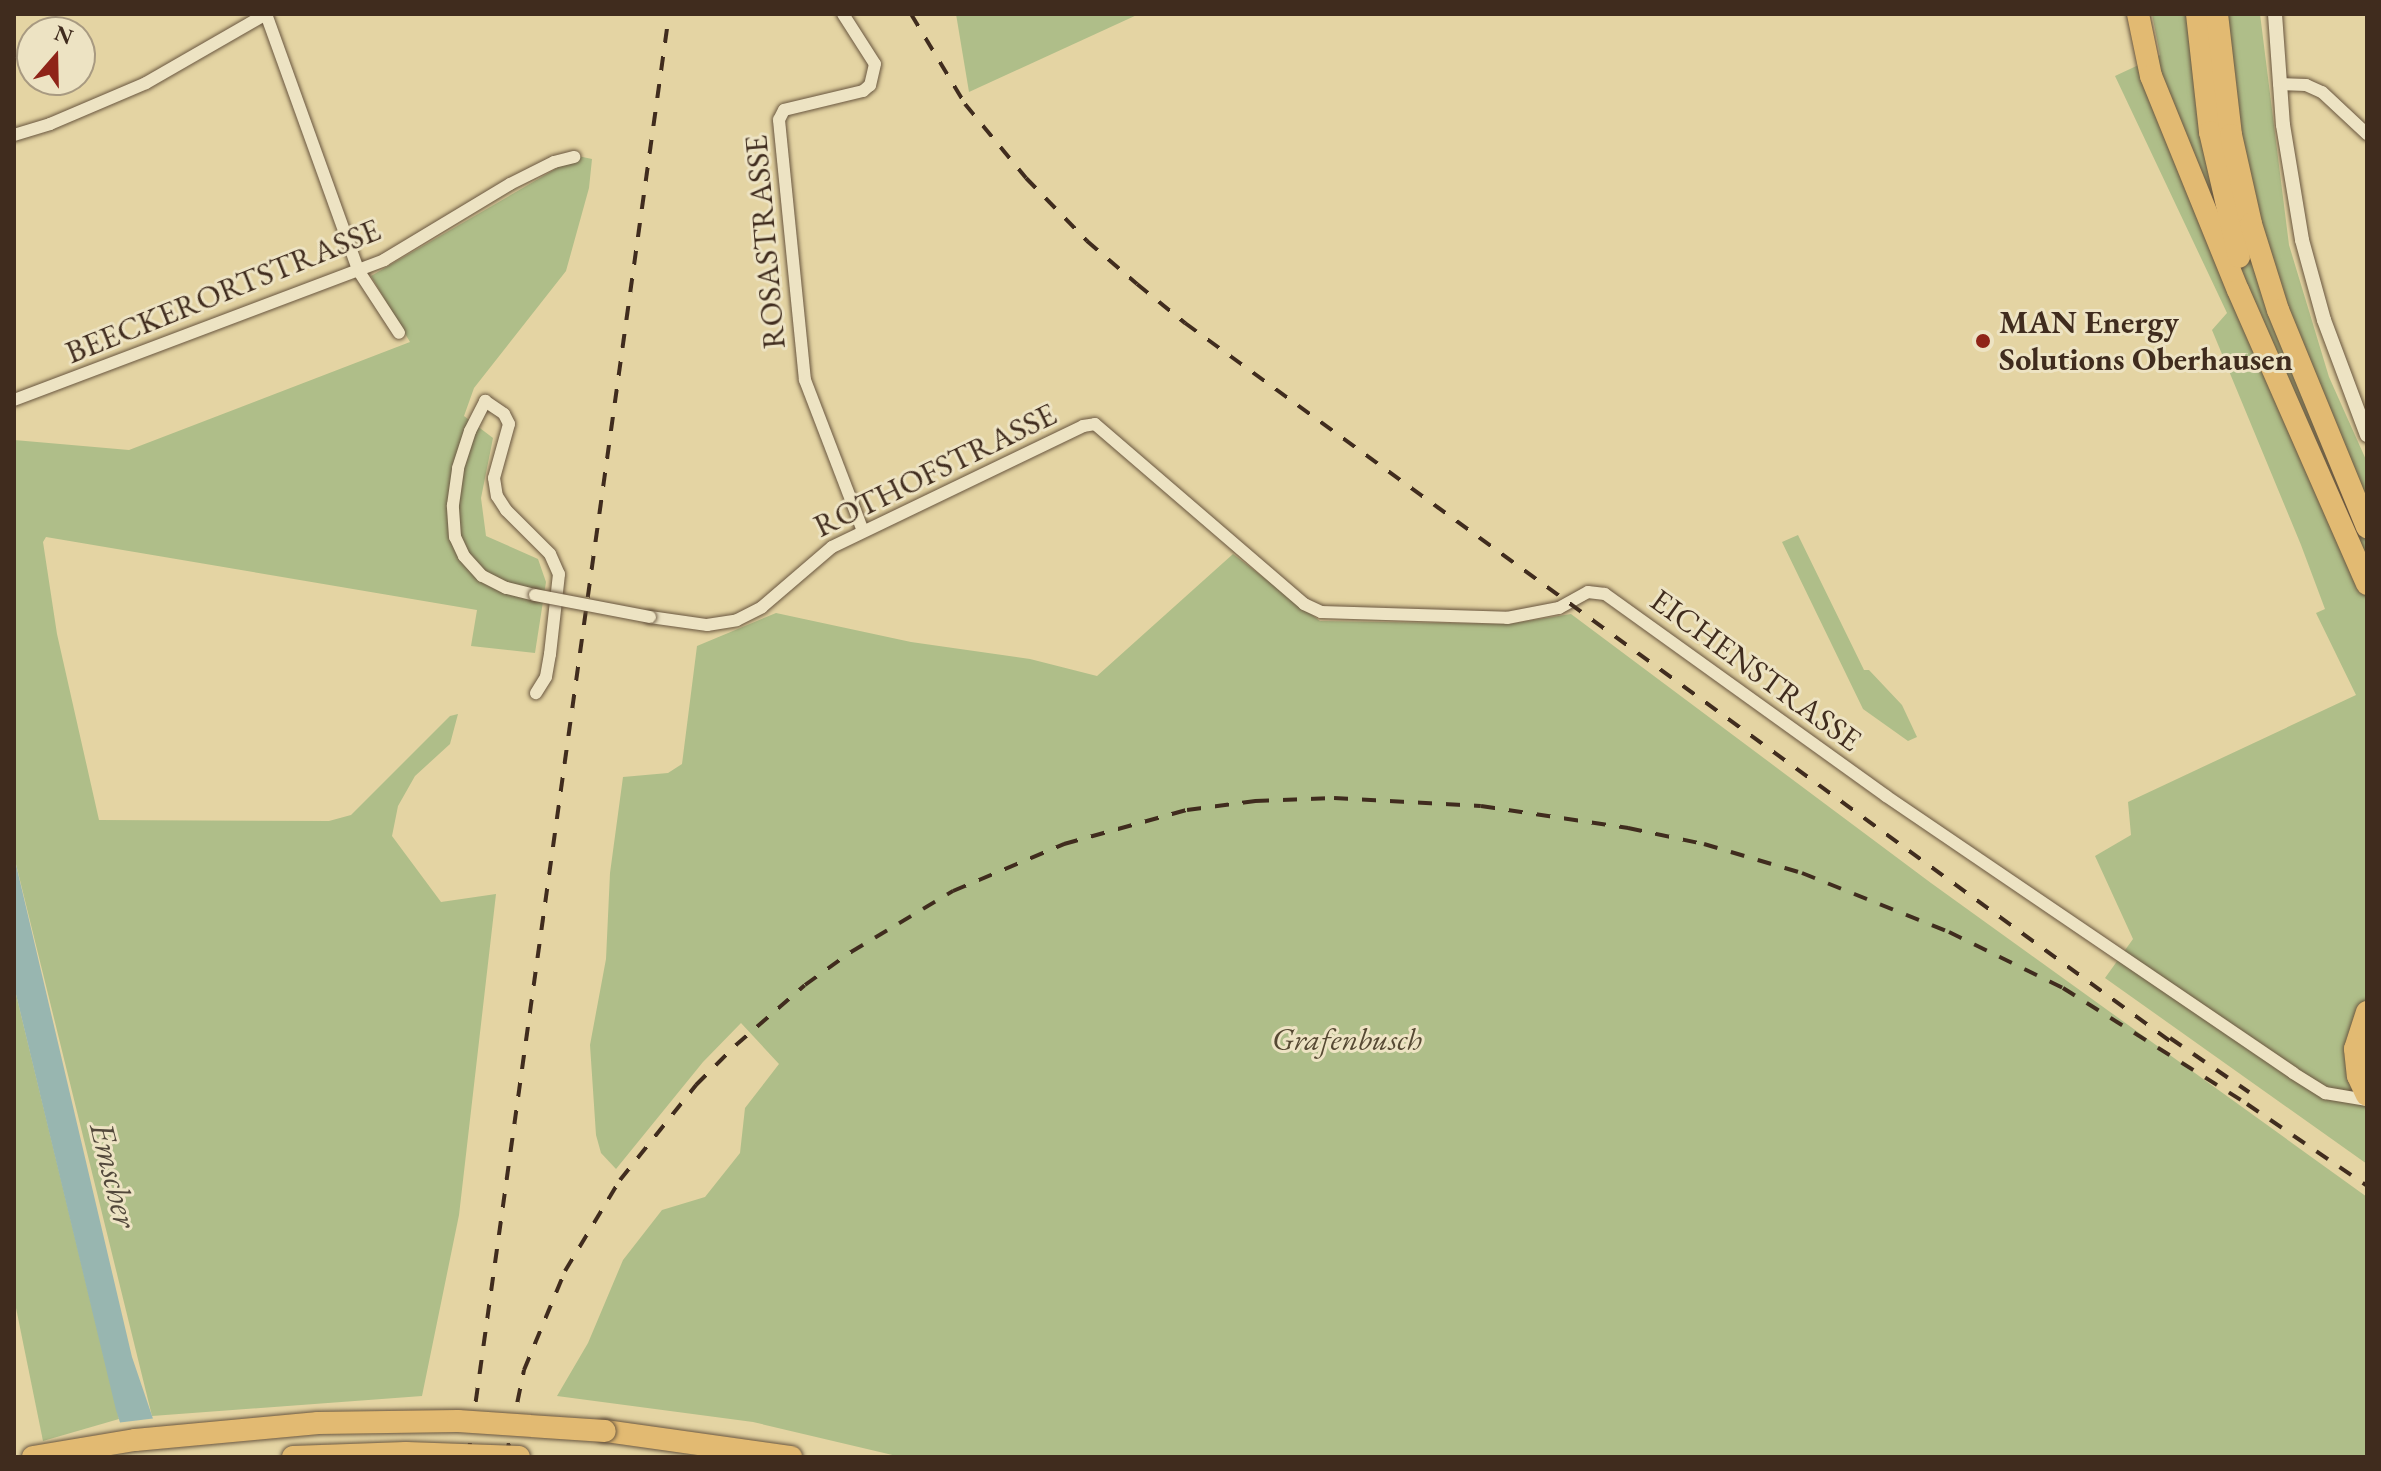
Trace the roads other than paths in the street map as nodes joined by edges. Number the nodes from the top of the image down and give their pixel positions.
1 (266, 14) edge
2 (843, 14) edge
3 (2138, 14) edge
4 (2197, 14) edge
5 (2217, 14) edge
6 (2275, 14) edge
7 (2279, 84) junction
8 (2367, 134) edge
9 (14, 135) edge
10 (574, 157) dead end
11 (358, 270) junction
12 (399, 333) dead end
13 (14, 400) edge
14 (2291, 405) junction
15 (1095, 424) joint
16 (2367, 435) edge
17 (2367, 527) edge
18 (863, 531) junction
19 (2367, 584) edge
20 (536, 693) dead end
21 (2367, 1012) edge
22 (2367, 1029) edge
23 (2367, 1079) edge
24 (2367, 1097) edge
25 (33, 1457) edge
26 (293, 1457) edge
27 (519, 1457) edge
28 (791, 1457) edge

1 - 9 street
1 - 11 street
2 - 18 street, ROSASTRASSE
3 - 14 highway
4 - 14 highway
5 - 17 highway
6 - 7 street
7 - 8 street
7 - 16 street
10 - 11 street, BEECKERORTSTRASSE
11 - 12 street
11 - 13 street, BEECKERORTSTRASSE
14 - 19 highway
15 - 18 street, ROTHOFSTRASSE
15 - 24 street, EICHENSTRASSE
18 - 20 street, ROTHOFSTRASSE, bridge
21 - 24 highway
22 - 23 highway
25 - 28 highway, bridge
26 - 27 highway, bridge

